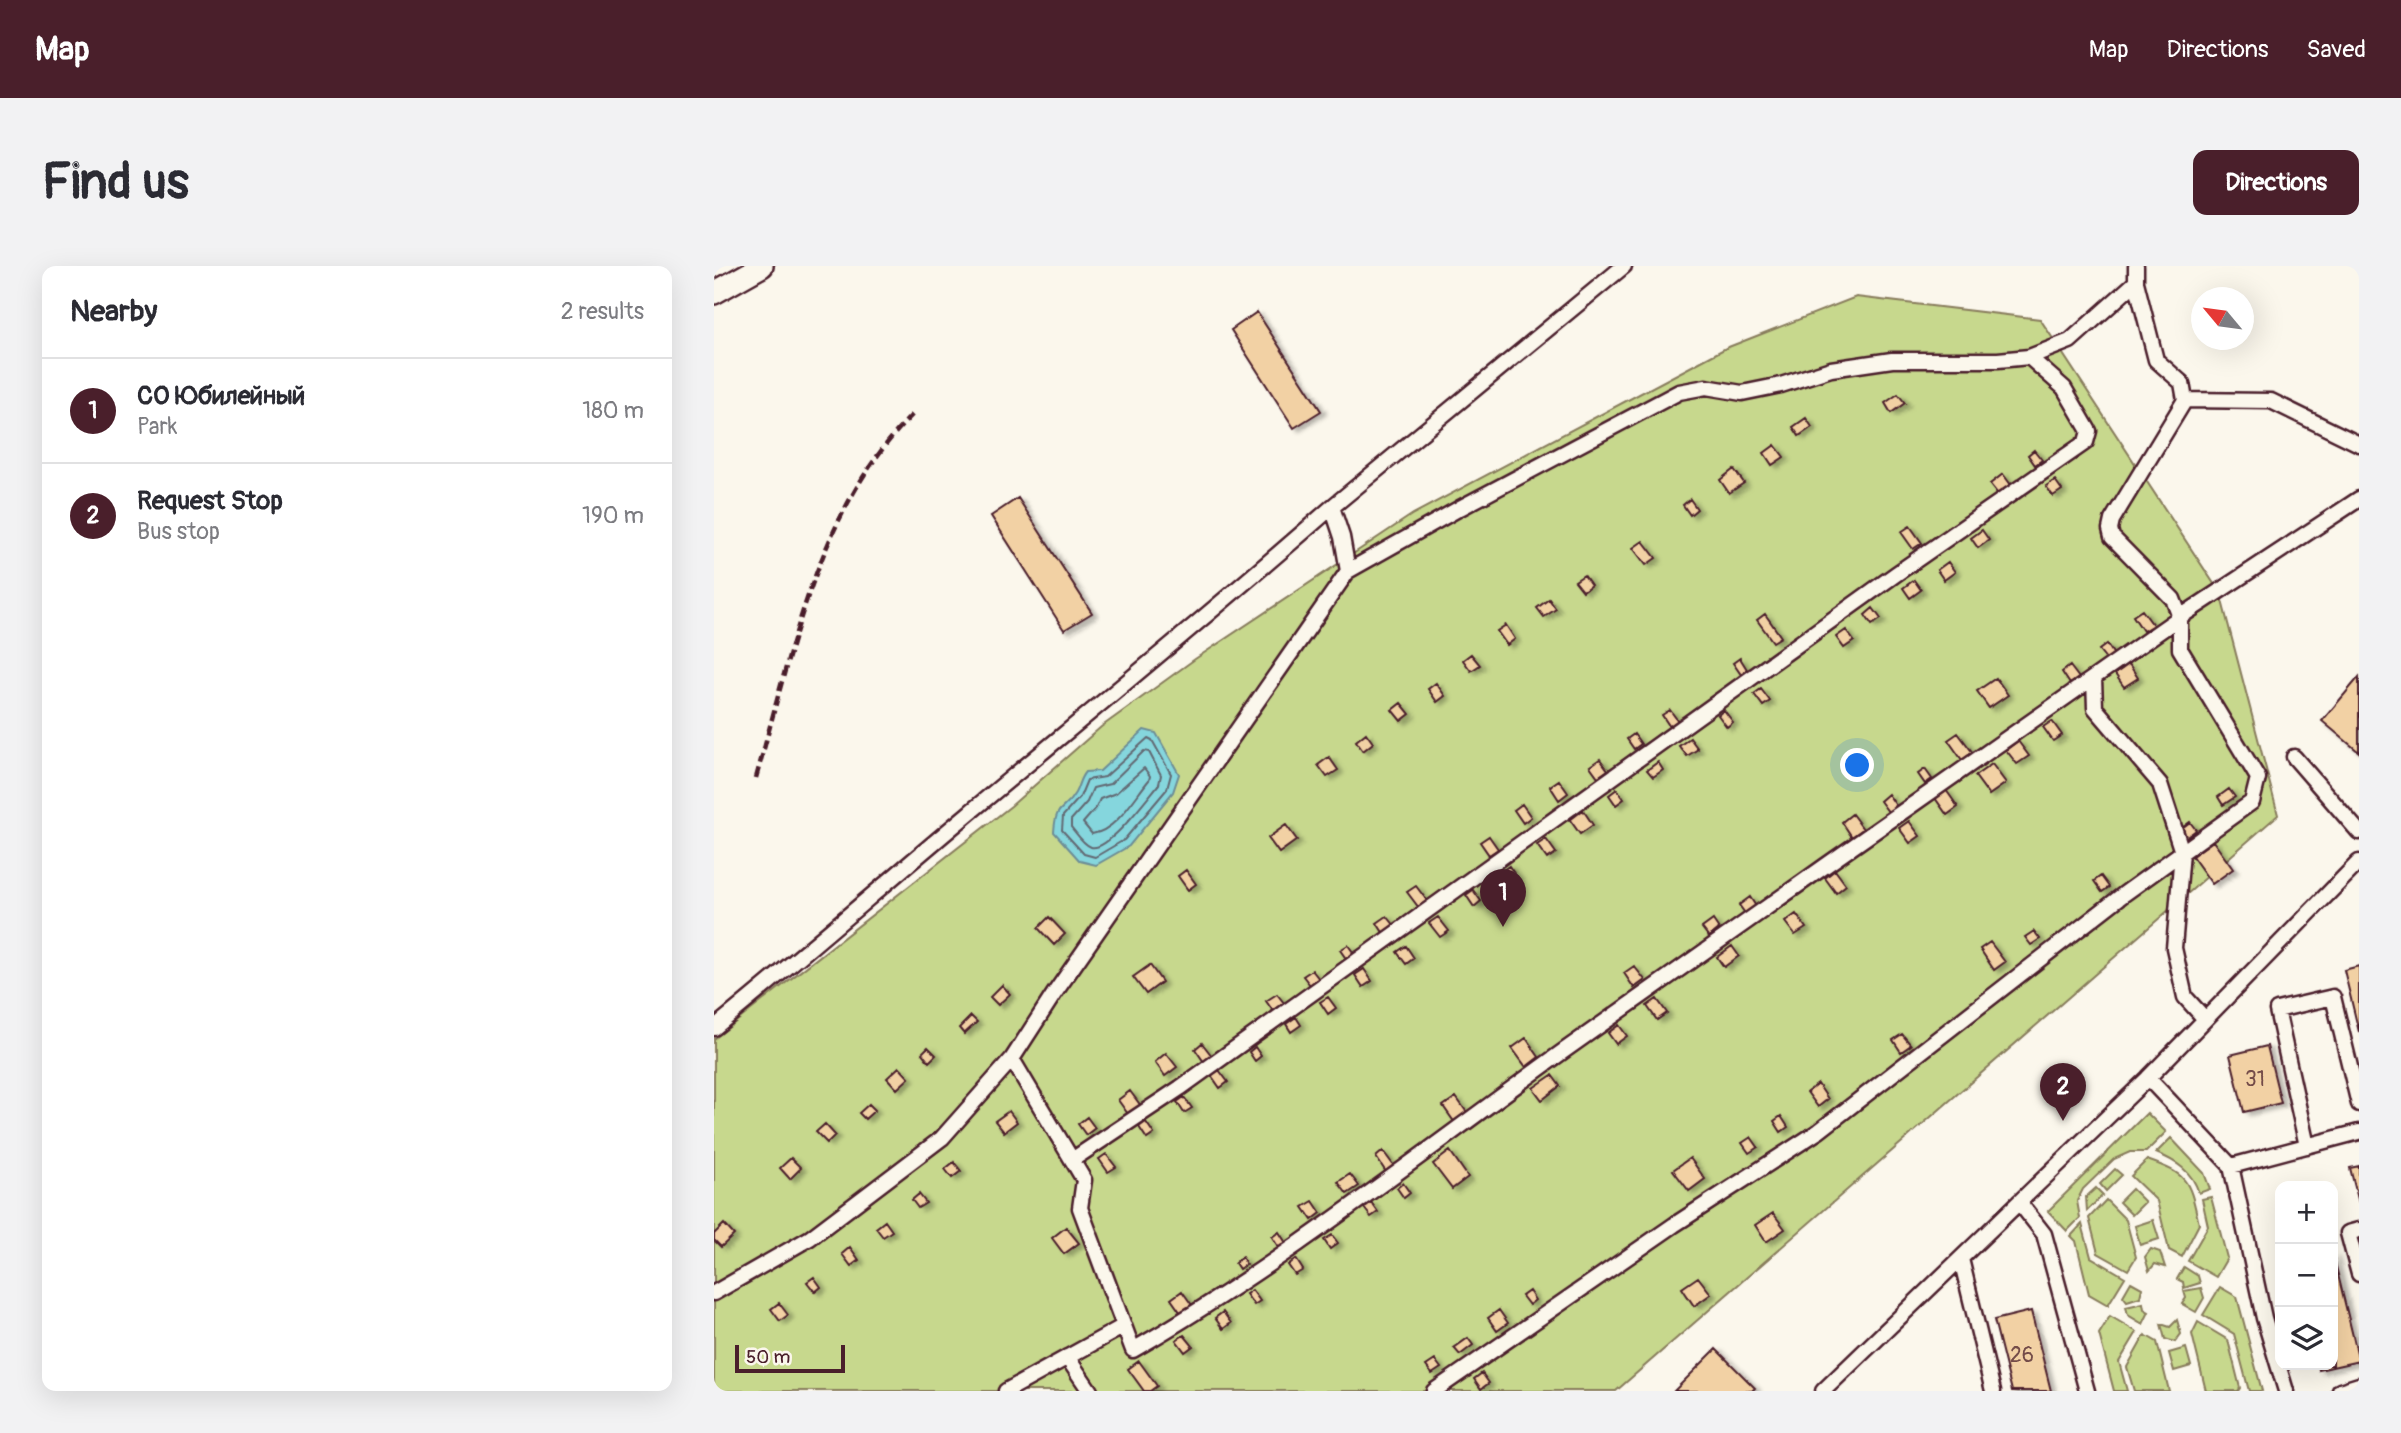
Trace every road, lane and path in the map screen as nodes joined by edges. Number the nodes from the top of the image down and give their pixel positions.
1 (762, 266) edge
2 (1625, 266) edge
3 (2136, 266) edge
4 (2136, 282) junction
5 (714, 293) edge
6 (2029, 357) junction
7 (2185, 400) junction
8 (2359, 444) edge
9 (2359, 499) edge
10 (1332, 507) junction
11 (1348, 571) junction
12 (2180, 617) junction
13 (2094, 678) junction
14 (2294, 757) dead end
15 (2359, 832) edge
16 (2182, 852) junction
17 (2359, 862) edge
18 (2205, 1019) junction
19 (714, 1028) edge
20 (1012, 1059) junction
21 (2148, 1078) junction
22 (2359, 1104) edge
23 (2359, 1132) edge
24 (2307, 1146) junction
25 (1073, 1160) junction
26 (2231, 1166) junction
27 (2019, 1202) junction
28 (2359, 1230) edge
29 (1961, 1259) junction
30 (2359, 1274) edge
31 (714, 1293) edge
32 (1124, 1326) junction
33 (1067, 1357) junction
34 (2359, 1385) edge
35 (1006, 1391) edge
36 (1090, 1391) edge
37 (1434, 1391) edge
38 (1823, 1391) edge
39 (1993, 1391) edge
40 (2087, 1391) edge
41 (2286, 1391) edge
42 (2340, 1391) edge

1 - 5 highway
2 - 10 lane
3 - 4 lane
4 - 6 lane
4 - 7 lane
6 - 11 lane
6 - 25 lane
7 - 8 lane
7 - 12 lane
9 - 12 lane
10 - 11 lane
10 - 19 lane
11 - 20 lane
12 - 13 lane
12 - 16 lane
13 - 16 lane
13 - 32 lane
14 - 15 lane
16 - 18 lane
16 - 37 lane
17 - 18 lane
18 - 21 lane
20 - 25 lane
20 - 31 lane
21 - 26 lane
21 - 27 lane
22 - 24 lane
23 - 24 lane
24 - 26 lane
25 - 32 lane
26 - 41 lane
27 - 29 lane
27 - 40 lane
28 - 30 lane
29 - 38 lane
29 - 39 lane
32 - 33 lane
33 - 35 lane
33 - 36 lane
34 - 42 lane

